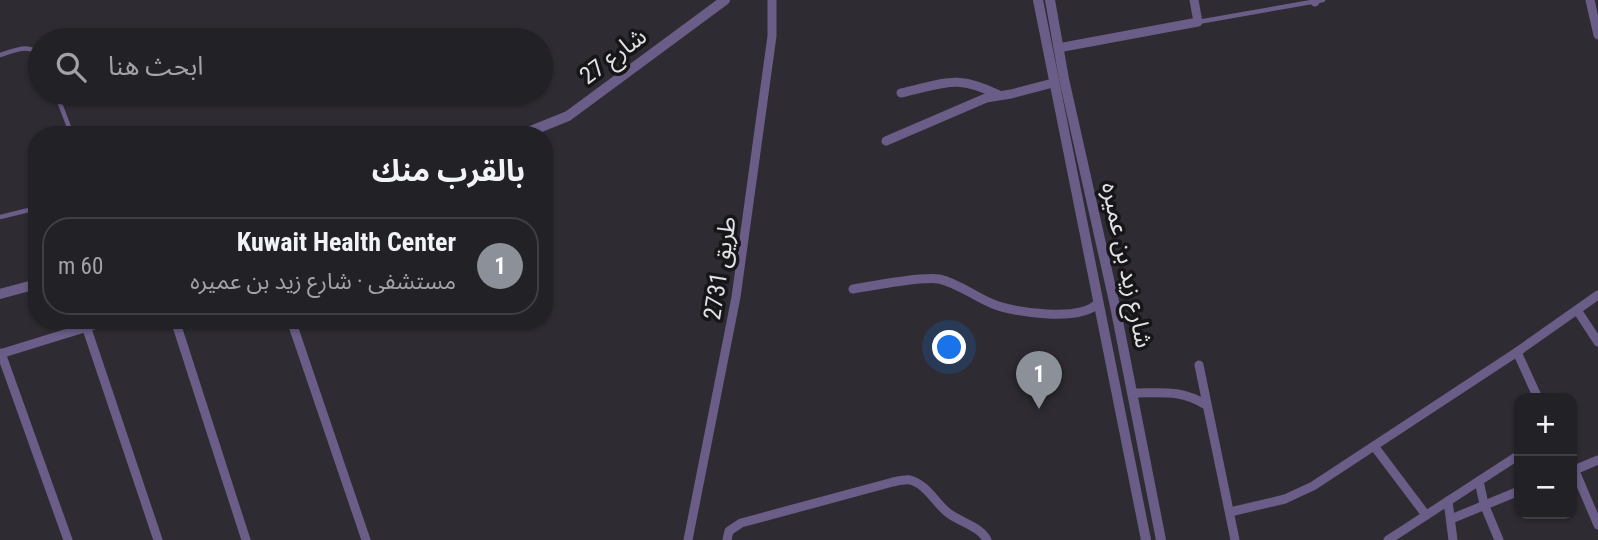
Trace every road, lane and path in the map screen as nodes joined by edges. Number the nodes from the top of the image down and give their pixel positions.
1 (725, 0) edge
2 (772, 0) edge
3 (1038, 0) edge
4 (1049, 0) edge
5 (1195, 0) edge
6 (1590, 0) edge
7 (1318, 1) edge
8 (1198, 22) junction
9 (1598, 35) edge
10 (1058, 48) junction
11 (28, 49) edge
12 (0, 55) edge
13 (1053, 83) junction
14 (901, 93) dead end
15 (999, 95) junction
16 (61, 105) edge
17 (69, 126) edge
18 (543, 126) edge
19 (886, 141) dead end
20 (28, 210) edge
21 (0, 217) edge
22 (28, 286) edge
23 (853, 289) dead end
24 (0, 294) edge
25 (1598, 295) edge
26 (1098, 303) junction
27 (1115, 306) junction
28 (1577, 310) junction
29 (1100, 317) junction
30 (71, 329) edge
31 (87, 329) edge
32 (178, 329) edge
33 (294, 329) edge
34 (1598, 342) edge
35 (1517, 352) junction
36 (1, 354) edge
37 (1199, 365) dead end
38 (1133, 393) junction
39 (1536, 393) edge
40 (1206, 405) junction
41 (1124, 434) junction
42 (1374, 446) junction
43 (1517, 456) edge
44 (1598, 460) edge
45 (1577, 467) edge
46 (1577, 477) edge
47 (1149, 480) junction
48 (1479, 481) junction
49 (1514, 493) edge
50 (1448, 501) junction
51 (1484, 504) junction
52 (1230, 512) junction
53 (1426, 515) junction
54 (1451, 519) junction
55 (1598, 525) edge
56 (68, 540) edge
57 (158, 540) edge
58 (246, 540) edge
59 (366, 540) edge
60 (688, 540) edge
61 (727, 540) edge
62 (987, 540) edge
63 (1146, 540) edge
64 (1161, 540) edge
65 (1235, 540) edge
66 (1388, 540) edge
67 (1453, 540) edge
68 (1499, 540) edge

1 - 18 street, شارع 27
2 - 60 street, طريق 2731
3 - 13 street, شارع زيد بن عميره
4 - 10 street, شارع زيد بن عميره
5 - 8 street
6 - 9 street
7 - 8 lane
8 - 10 street
10 - 27 street, شارع زيد بن عميره
11 - 12 lane
13 - 15 street
13 - 26 street, شارع زيد بن عميره
14 - 15 street
15 - 19 street
16 - 17 lane
20 - 21 lane
22 - 24 street
23 - 26 street
25 - 28 street
26 - 29 street, شارع زيد بن عميره
27 - 29 street
27 - 38 street, شارع زيد بن عميره
28 - 34 street
28 - 35 street
29 - 41 street, شارع زيد بن عميره
30 - 36 street
31 - 57 street
32 - 58 street
33 - 59 street
35 - 39 street
35 - 42 street
36 - 56 street
37 - 40 street
38 - 40 street
38 - 47 street, شارع زيد بن عميره
40 - 52 street
41 - 47 street
41 - 63 street, شارع زيد بن عميره
42 - 52 street
42 - 53 street
43 - 48 street
44 - 45 street
46 - 55 street
47 - 64 street, شارع زيد بن عميره
48 - 50 street
48 - 51 street
49 - 51 street
50 - 53 street
50 - 54 street
51 - 54 street
51 - 68 street
52 - 65 street
53 - 66 street
54 - 67 street
61 - 62 street

